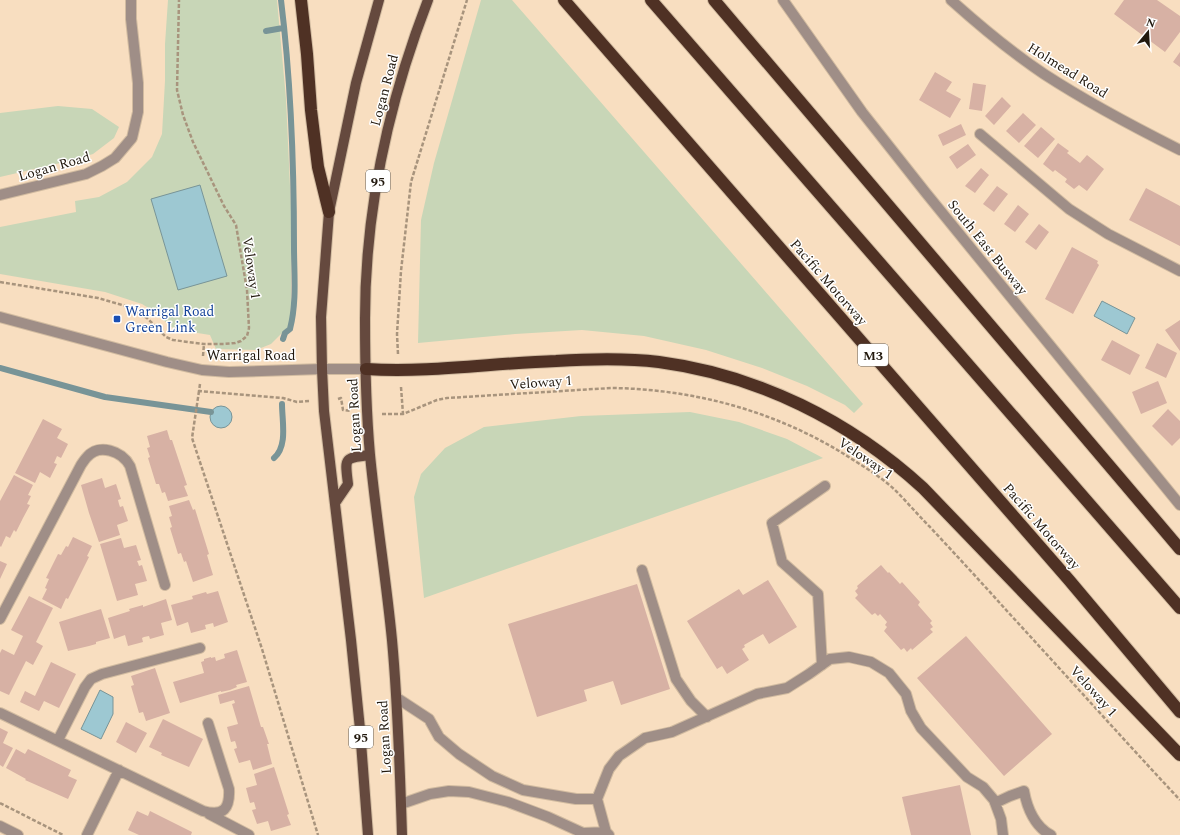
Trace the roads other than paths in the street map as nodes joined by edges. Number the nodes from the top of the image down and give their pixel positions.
1 (131, 0) edge
2 (301, 0) edge
3 (379, 0) edge
4 (428, 0) edge
5 (564, 0) edge
6 (652, 0) edge
7 (714, 0) edge
8 (783, 0) edge
9 (951, 0) edge
10 (980, 134) dead end
11 (1180, 150) edge
12 (0, 195) edge
13 (329, 212) junction
14 (1180, 271) edge
15 (0, 317) edge
16 (322, 369) junction
17 (366, 369) junction
18 (370, 455) junction
19 (824, 486) dead end
20 (335, 503) junction
21 (1180, 505) edge
22 (1180, 549) edge
23 (642, 570) dead end
24 (165, 585) dead end
25 (1180, 608) edge
26 (0, 619) edge
27 (200, 648) dead end
28 (822, 665) junction
29 (397, 698) junction
30 (1180, 712) edge
31 (0, 713) edge
32 (707, 717) junction
33 (208, 722) dead end
34 (58, 740) junction
35 (1180, 755) edge
36 (119, 770) junction
37 (597, 799) junction
38 (995, 803) junction
39 (401, 804) junction
40 (203, 811) junction
41 (0, 826) edge
42 (608, 833) edge
43 (18, 835) edge
44 (87, 835) edge
45 (249, 835) edge
46 (368, 835) edge
47 (402, 835) edge
48 (1003, 835) edge
49 (1051, 835) edge

1 - 12 street, Logan Road
2 - 13 highway
3 - 13 main road, Logan Road / 95
4 - 17 main road, Logan Road / 95
5 - 30 highway, Pacific Motorway / M3
6 - 25 highway
7 - 22 highway
8 - 21 street, South East Busway
9 - 11 street, Holmead Road
10 - 14 street
13 - 16 main road, Logan Road / 95
15 - 16 street, Warrigal Road
16 - 17 street, Warrigal Road
16 - 20 main road, Logan Road / 95
17 - 18 main road, Logan Road / 95
17 - 35 highway
18 - 20 main road
18 - 29 main road, Logan Road / 95
19 - 28 street
20 - 46 main road, Logan Road / 95
23 - 32 street
24 - 26 street
27 - 34 street
28 - 32 street
28 - 38 street
29 - 37 street
29 - 39 main road, Logan Road / 95
31 - 34 street
32 - 37 street
33 - 40 street
34 - 36 street
36 - 40 street
36 - 44 street
37 - 42 street
38 - 48 street
38 - 49 street
39 - 42 street
39 - 47 main road, Logan Road / 95
40 - 45 street
41 - 43 street

